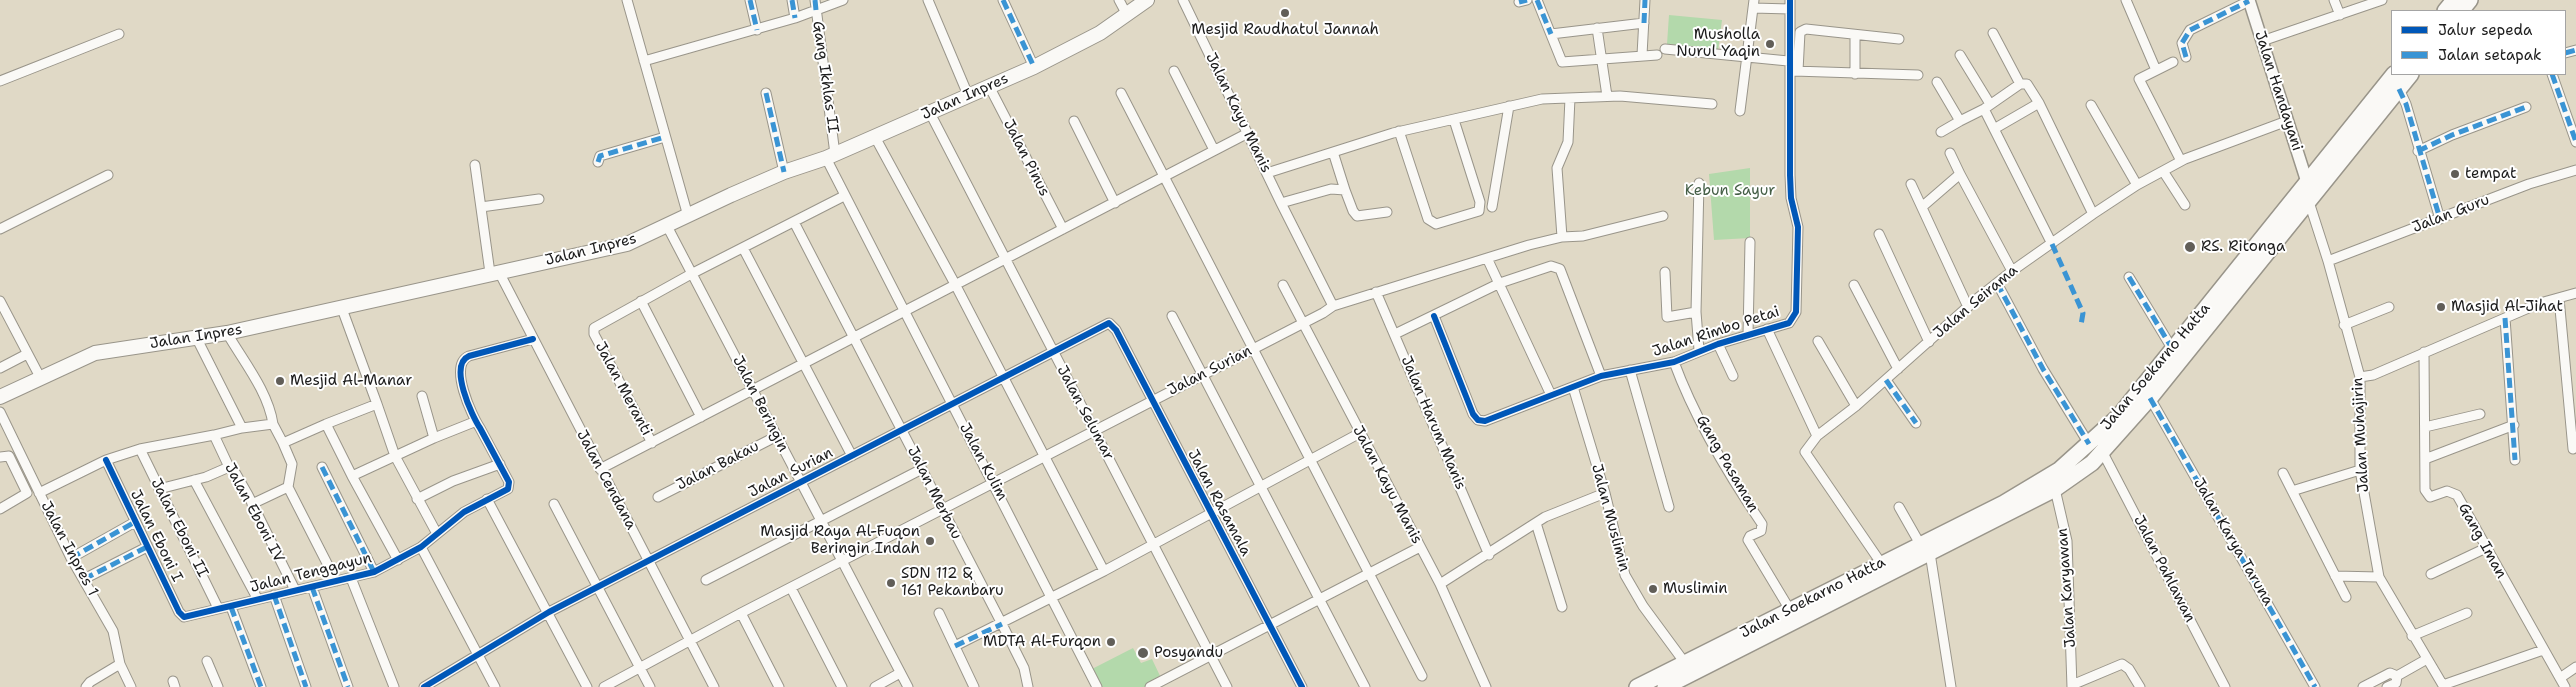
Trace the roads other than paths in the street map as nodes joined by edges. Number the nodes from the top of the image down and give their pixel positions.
1 (628, 0) edge
2 (750, 0) edge
3 (792, 0) edge
4 (815, 0) edge
5 (843, 0) edge
6 (928, 0) edge
7 (1003, 0) edge
8 (1119, 0) edge
9 (1147, 0) edge
10 (1183, 0) edge
11 (1537, 0) edge
12 (1645, 0) edge
13 (2126, 0) edge
14 (2334, 0) edge
15 (2382, 0) edge
16 (2454, 0) edge
17 (2470, 0) edge
18 (2249, 1) edge
19 (1754, 4) edge
20 (1790, 5) edge
21 (816, 10) junction
22 (2446, 10) edge
23 (2461, 10) edge
24 (2340, 15) junction
25 (1127, 16) junction
26 (796, 18) junction
27 (1644, 23) junction
28 (1597, 28) junction
29 (756, 30) junction
30 (1993, 33) dead end
31 (119, 34) dead end
32 (1551, 34) junction
33 (1855, 35) junction
34 (1900, 39) dead end
35 (2262, 41) junction
36 (1665, 49) dead end
37 (1642, 55) junction
38 (1657, 55) dead end
39 (1960, 55) dead end
40 (1746, 57) junction
41 (2186, 57) dead end
42 (1601, 58) junction
43 (644, 61) junction
44 (2173, 62) dead end
45 (1034, 67) junction
46 (1792, 68) junction
47 (2156, 70) junction
48 (1174, 71) dead end
49 (1855, 74) junction
50 (1918, 75) dead end
51 (2393, 75) edge
52 (2410, 75) edge
53 (2552, 75) edge
54 (0, 81) edge
55 (1936, 82) dead end
56 (2020, 84) junction
57 (989, 86) junction
58 (2399, 89) junction
59 (766, 92) dead end
60 (1121, 93) dead end
61 (968, 95) junction
62 (1606, 96) junction
63 (1570, 98) junction
64 (2039, 103) junction
65 (1712, 104) dead end
66 (2091, 105) dead end
67 (1509, 106) junction
68 (1987, 106) junction
69 (2526, 107) dead end
70 (1740, 111) dead end
71 (930, 113) junction
72 (1454, 120) junction
73 (1074, 121) dead end
74 (1960, 121) junction
75 (2287, 121) junction
76 (1994, 129) junction
77 (1399, 131) junction
78 (1248, 132) junction
79 (1941, 132) dead end
80 (665, 137) junction
81 (875, 137) junction
82 (2576, 142) edge
83 (1214, 150) junction
84 (2418, 151) junction
85 (1333, 152) junction
86 (1950, 153) dead end
87 (831, 156) junction
88 (2181, 161) junction
89 (598, 162) dead end
90 (475, 165) dead end
91 (2576, 170) edge
92 (2163, 171) junction
93 (784, 172) junction
94 (1267, 173) junction
95 (1960, 174) junction
96 (108, 175) dead end
97 (1166, 176) junction
98 (2307, 182) junction
99 (1699, 183) dead end
100 (1911, 184) dead end
101 (2137, 185) junction
102 (1346, 190) junction
103 (844, 196) junction
104 (539, 198) dead end
105 (1115, 202) junction
106 (2308, 202) junction
107 (1281, 203) junction
108 (2185, 205) dead end
109 (1923, 206) junction
110 (481, 207) junction
111 (1492, 207) dead end
112 (1387, 212) dead end
113 (2093, 214) junction
114 (688, 216) junction
115 (1663, 216) dead end
116 (2440, 219) junction
117 (794, 222) junction
118 (667, 226) junction
119 (0, 229) edge
120 (1063, 229) junction
121 (1879, 234) dead end
122 (1562, 237) junction
123 (1750, 242) dead end
124 (2052, 244) junction
125 (743, 248) junction
126 (1006, 258) junction
127 (1488, 258) junction
128 (2328, 261) junction
129 (2012, 271) junction
130 (495, 272) junction
131 (1665, 272) dead end
132 (692, 274) junction
133 (2128, 277) dead end
134 (1500, 283) junction
135 (1997, 283) junction
136 (955, 284) junction
137 (1283, 285) dead end
138 (1854, 285) dead end
139 (1376, 292) junction
140 (2576, 293) edge
141 (2559, 298) junction
142 (0, 301) edge
143 (641, 301) junction
144 (341, 306) junction
145 (1333, 306) junction
146 (1968, 307) junction
147 (2388, 307) dead end
148 (904, 311) junction
149 (1696, 312) junction
150 (1172, 316) dead end
151 (1434, 316) junction
152 (2505, 318) junction
153 (1303, 324) junction
154 (2344, 325) junction
155 (1767, 329) junction
156 (1116, 330) joint
157 (227, 332) junction
158 (1395, 334) junction
159 (1748, 334) junction
160 (854, 337) junction
161 (196, 338) junction
162 (533, 339) junction
163 (1818, 341) dead end
164 (1929, 342) junction
165 (1718, 344) junction
166 (2182, 346) junction
167 (1254, 348) junction
168 (1699, 350) junction
169 (1052, 351) junction
170 (2424, 352) junction
171 (27, 354) junction
172 (1674, 362) junction
173 (803, 365) junction
174 (0, 368) edge
175 (1898, 369) junction
176 (1630, 370) junction
177 (1202, 375) junction
178 (1601, 376) junction
179 (1733, 376) dead end
180 (40, 377) junction
181 (2360, 377) junction
182 (1002, 378) junction
183 (1886, 380) junction
184 (1573, 387) junction
185 (753, 390) junction
186 (1551, 395) junction
187 (422, 396) dead end
188 (0, 397) edge
189 (2150, 398) junction
190 (1152, 400) junction
191 (377, 404) junction
192 (952, 404) junction
193 (1856, 406) junction
194 (0, 412) edge
195 (2480, 414) dead end
196 (701, 417) junction
197 (474, 422) junction
198 (1916, 423) dead end
199 (273, 424) junction
200 (326, 424) junction
201 (2514, 425) junction
202 (242, 428) junction
203 (2425, 428) junction
204 (902, 430) junction
205 (1094, 431) junction
206 (1360, 433) junction
207 (214, 435) junction
208 (777, 436) junction
209 (1817, 436) junction
210 (434, 438) junction
211 (282, 443) junction
212 (652, 443) junction
213 (2095, 448) junction
214 (140, 449) junction
215 (2574, 449) dead end
216 (395, 456) junction
217 (852, 456) junction
218 (0, 457) edge
219 (1043, 457) junction
220 (1311, 458) junction
221 (2425, 459) junction
222 (106, 460) junction
223 (2515, 460) dead end
224 (500, 464) junction
225 (229, 467) junction
226 (322, 467) dead end
227 (600, 469) junction
228 (922, 470) junction
229 (2360, 470) junction
230 (2283, 473) dead end
231 (352, 476) junction
232 (194, 480) junction
233 (800, 482) junction
234 (994, 483) junction
235 (1261, 486) junction
236 (288, 488) junction
237 (159, 489) junction
238 (2055, 489) junction
239 (2292, 491) junction
240 (39, 493) junction
241 (1605, 493) junction
242 (658, 497) dead end
243 (417, 499) junction
244 (487, 499) junction
245 (252, 504) junction
246 (554, 504) dead end
247 (1669, 507) dead end
248 (1899, 508) dead end
249 (0, 509) edge
250 (943, 509) junction
251 (1211, 514) junction
252 (135, 522) junction
253 (821, 522) junction
254 (1536, 523) junction
255 (436, 532) junction
256 (1154, 544) junction
257 (1420, 546) junction
258 (147, 547) junction
259 (421, 547) junction
260 (2486, 548) junction
261 (1925, 549) junction
262 (1489, 555) junction
263 (71, 558) junction
264 (398, 560) junction
265 (648, 560) junction
266 (842, 562) junction
267 (1881, 563) junction
268 (1104, 571) junction
269 (374, 572) junction
270 (1370, 573) junction
271 (2431, 574) dead end
272 (2335, 576) junction
273 (2379, 577) junction
274 (352, 578) junction
275 (84, 579) junction
276 (706, 580) dead end
277 (336, 581) junction
278 (1440, 584) junction
279 (598, 586) junction
280 (312, 587) junction
281 (791, 588) junction
282 (295, 590) junction
283 (274, 595) junction
284 (1052, 597) junction
285 (2346, 597) dead end
286 (257, 598) junction
287 (1321, 599) junction
288 (231, 606) junction
289 (218, 608) junction
290 (1562, 608) dead end
291 (1790, 610) junction
292 (549, 612) junction
293 (741, 613) junction
294 (939, 613) dead end
295 (2467, 613) dead end
296 (189, 617) joint
297 (1002, 624) junction
298 (1270, 625) junction
299 (2412, 636) junction
300 (690, 640) junction
301 (955, 646) junction
302 (1733, 646) junction
303 (2543, 650) junction
304 (478, 654) junction
305 (1212, 655) junction
306 (2427, 659) junction
307 (207, 661) dead end
308 (1685, 663) junction
309 (120, 664) junction
310 (640, 667) junction
311 (2576, 667) edge
312 (900, 673) junction
313 (1422, 676) dead end
314 (2397, 676) junction
315 (2560, 678) junction
316 (1948, 686) edge
317 (2072, 686) edge
318 (2443, 686) edge
319 (86, 687) edge
320 (131, 687) edge
321 (218, 687) edge
322 (261, 687) edge
323 (306, 687) edge
324 (348, 687) edge
325 (394, 687) edge
326 (424, 687) edge
327 (495, 687) edge
328 (587, 687) edge
329 (604, 687) edge
330 (650, 687) edge
331 (714, 687) edge
332 (780, 687) edge
333 (842, 687) edge
334 (875, 687) edge
335 (908, 687) edge
336 (974, 687) edge
337 (1028, 687) edge
338 (1096, 687) edge
339 (1150, 687) edge
340 (1227, 687) edge
341 (1302, 687) edge
342 (1365, 687) edge
343 (1486, 687) edge
344 (1636, 687) edge
345 (1665, 687) edge
346 (2140, 687) edge
347 (2224, 687) edge
348 (2315, 687) edge
349 (2363, 687) edge
350 (2388, 687) edge
351 (2565, 687) edge

1 - 43 street
2 - 29 street
3 - 26 street
4 - 21 street, Gang Ikhlas II
5 - 21 street
6 - 61 street
7 - 45 street
8 - 25 street
9 - 25 main road, Jalan Inpres
10 - 78 street, Jalan Kayu Manis
11 - 32 street
12 - 27 street
13 - 47 street
14 - 24 street
15 - 24 street
16 - 22 main road
17 - 23 main road
18 - 35 street, Jalan Handayani
18 - 41 street
19 - 20 street
19 - 40 street
20 - 46 street, Jalan Rimbo Petai
21 - 26 street
21 - 87 street, Gang Ikhlas II
24 - 35 street
25 - 45 main road, Jalan Inpres
26 - 29 street
27 - 28 street
27 - 37 street
28 - 32 street
28 - 42 street
29 - 43 street
30 - 56 street
31 - 54 street
32 - 42 street
33 - 34 street
33 - 46 street
33 - 49 street
35 - 75 street, Jalan Handayani
36 - 40 street
37 - 38 street
37 - 42 street
39 - 68 street
40 - 46 street
40 - 70 street
42 - 62 street
43 - 80 street
44 - 47 street
45 - 57 main road, Jalan Inpres
46 - 49 street
46 - 155 street, Jalan Rimbo Petai
47 - 88 street
48 - 83 street
49 - 50 street
51 - 98 main road, Jalan Soekarno Hatta
52 - 58 main road, Jalan Soekarno Hatta
53 - 82 street
55 - 74 street
56 - 64 street
56 - 68 street
57 - 61 main road, Jalan Inpres
57 - 120 street, Jalan Pinus
58 - 84 street
58 - 106 main road, Jalan Soekarno Hatta
59 - 93 street
60 - 97 street
61 - 71 main road, Jalan Inpres
62 - 63 street
62 - 65 street
63 - 67 street
63 - 122 street
64 - 76 street
64 - 113 street
66 - 101 street
67 - 72 street
67 - 111 street
68 - 74 street
68 - 76 street
69 - 84 street
71 - 81 main road, Jalan Inpres
71 - 126 street, Jalan Selumar
72 - 77 street
72 - 77 street
73 - 105 street
74 - 79 street
75 - 88 street, Jalan Seirama
75 - 98 street, Jalan Handayani
76 - 124 street
77 - 85 street
78 - 83 street
78 - 94 street, Jalan Kayu Manis
80 - 89 street
80 - 114 street
81 - 87 main road, Jalan Inpres
81 - 136 street
83 - 97 street
84 - 116 street
85 - 94 street
85 - 102 street
86 - 95 street
87 - 93 main road, Jalan Inpres
87 - 103 street, Jalan Kulim
88 - 92 street, Jalan Seirama
90 - 110 street, Jalan Cendana
91 - 116 street, Jalan Guru
92 - 101 street, Jalan Seirama
92 - 108 street
93 - 114 main road, Jalan Inpres
94 - 107 street, Jalan Kayu Manis
95 - 109 street
95 - 129 street
96 - 119 street
97 - 105 street
97 - 167 street
98 - 166 main road, Jalan Soekarno Hatta
99 - 149 street
100 - 109 street
101 - 113 street, Jalan Seirama
102 - 107 street
102 - 112 street
103 - 117 street, Jalan Meranti
103 - 148 street, Jalan Kulim
104 - 110 street
105 - 120 street
106 - 128 street, Jalan Muhajirin
106 - 166 main road, Jalan Soekarno Hatta
107 - 145 street, Jalan Kayu Manis
109 - 146 street
110 - 130 street, Jalan Cendana
113 - 124 street, Jalan Seirama
114 - 118 main road, Jalan Inpres
115 - 122 street, Jalan Surian
116 - 128 street, Jalan Guru
117 - 125 street, Jalan Meranti
117 - 160 street, Jalan Merbau
118 - 130 main road, Jalan Inpres
118 - 132 street, Jalan Beringin
120 - 126 street
121 - 164 street
122 - 127 street, Jalan Surian
123 - 159 street
124 - 129 street, Jalan Seirama
125 - 132 street, Jalan Meranti
125 - 173 street
126 - 136 street
126 - 169 street, Jalan Selumar
127 - 134 street
127 - 139 street, Jalan Surian
128 - 154 street, Jalan Muhajirin
129 - 135 street, Jalan Seirama
130 - 144 main road, Jalan Inpres
130 - 162 street, Jalan Cendana
131 - 149 street
132 - 143 street, Jalan Meranti
132 - 185 street, Jalan Beringin
133 - 166 street
134 - 151 street
134 - 178 street
134 - 186 street
135 - 146 street, Jalan Seirama
135 - 213 street, Jalan Pahlawan
136 - 148 street
136 - 182 street
137 - 153 street, Jalan Kayu Manis
138 - 175 street
139 - 145 street, Jalan Surian
139 - 158 street, Jalan Harum Manis
140 - 141 street
141 - 152 street
141 - 215 street
142 - 171 street
143 - 196 street
143 - 212 street, Jalan Meranti
144 - 157 main road, Jalan Inpres
144 - 191 street
145 - 153 street, Jalan Surian
146 - 164 street, Jalan Seirama
147 - 154 street
148 - 160 street
148 - 192 street, Jalan Kulim
149 - 168 street
150 - 177 street
151 - 158 street
151 - 186 street, Jalan Rimbo Petai
152 - 170 street
152 - 201 street
153 - 167 street, Jalan Surian
153 - 206 street, Jalan Kayu Manis
154 - 181 street, Jalan Muhajirin
155 - 159 street, Jalan Rimbo Petai
155 - 209 street
156 - 169 street, Jalan Surian
156 - 190 street, Jalan Rasamala
157 - 161 main road, Jalan Inpres
157 - 199 street
158 - 262 street, Jalan Harum Manis
159 - 165 street, Jalan Rimbo Petai
160 - 173 street
160 - 204 street, Jalan Merbau
161 - 180 main road, Jalan Inpres
161 - 202 street
162 - 197 street
162 - 227 street, Jalan Cendana
163 - 193 street
164 - 175 street, Jalan Seirama
165 - 168 street, Jalan Rimbo Petai
165 - 179 street
166 - 189 main road, Jalan Soekarno Hatta
166 - 213 main road, Jalan Soekarno Hatta
167 - 177 street, Jalan Surian
167 - 220 street
168 - 172 street, Jalan Rimbo Petai
169 - 182 street, Jalan Surian
169 - 205 street, Jalan Selumar
170 - 181 street
170 - 203 street, Gang Iman
171 - 174 street
171 - 180 street
172 - 176 street, Jalan Rimbo Petai
172 - 291 street, Gang Pasaman
173 - 185 street
173 - 217 street
175 - 183 street, Jalan Seirama
176 - 178 street, Jalan Rimbo Petai
176 - 247 street
177 - 190 street, Jalan Surian
177 - 235 street
178 - 184 street, Jalan Rimbo Petai
180 - 188 main road, Jalan Inpres
181 - 229 street, Jalan Muhajirin
182 - 192 street, Jalan Surian
182 - 219 street
183 - 193 street, Jalan Seirama
183 - 198 street
184 - 186 street, Jalan Rimbo Petai
184 - 241 street, Jalan Muslimin
185 - 196 street
185 - 208 street, Jalan Beringin
187 - 210 street
189 - 213 main road, Jalan Soekarno Hatta
189 - 348 street, Jalan Karya Taruna
190 - 205 street, Jalan Surian
190 - 251 street, Jalan Rasamala
191 - 200 street
191 - 216 street
192 - 204 street, Jalan Surian
192 - 234 street, Jalan Kulim
193 - 209 street, Jalan Seirama
194 - 240 street, Jalan Inpres 1
195 - 203 street
196 - 212 street
197 - 210 street
197 - 224 street
199 - 202 street
199 - 211 street
200 - 211 street
200 - 231 street
201 - 221 street
201 - 223 street
202 - 207 street
203 - 221 street, Gang Iman
204 - 217 street, Jalan Surian
204 - 228 street, Jalan Merbau
205 - 219 street, Jalan Surian
205 - 256 street, Jalan Selumar
206 - 220 street
206 - 257 street, Jalan Kayu Manis
207 - 214 street
207 - 225 street, Jalan Eboni IV
208 - 233 street, Jalan Beringin
208 - 242 street, Jalan Bakau
209 - 267 street, Jalan Seirama
210 - 216 street
211 - 236 street
212 - 227 street
213 - 238 main road, Jalan Soekarno Hatta
213 - 261 main road, Jalan Soekarno Hatta
213 - 347 street, Jalan Pahlawan
214 - 222 street
214 - 237 street, Jalan Eboni II
216 - 231 street
216 - 243 street
217 - 233 street, Jalan Surian
218 - 249 street
219 - 234 street, Jalan Surian
219 - 268 street
220 - 235 street
220 - 270 street
221 - 260 street, Gang Iman
222 - 240 street
222 - 252 street, Jalan Eboni I
224 - 243 street
224 - 244 street, Jalan Tenggayun
225 - 232 street
225 - 245 street, Jalan Eboni IV
226 - 269 street
227 - 265 street, Jalan Cendana
228 - 250 street, Jalan Merbau
228 - 253 street
229 - 239 street
229 - 273 street, Jalan Muhajirin
230 - 239 street
231 - 264 street
232 - 237 street
232 - 286 street
233 - 253 street, Jalan Beringin
233 - 265 street, Jalan Surian
234 - 250 street, Jalan Surian
234 - 284 street, Jalan Kulim
235 - 251 street
235 - 287 street
236 - 245 street
236 - 277 street
237 - 289 street, Jalan Eboni II
238 - 261 main road, Jalan Soekarno Hatta
238 - 317 street, Jalan Karyawan
239 - 272 street
240 - 263 street, Jalan Inpres 1
241 - 254 street
241 - 308 street, Jalan Muslimin
243 - 255 street
244 - 255 street, Jalan Tenggayun
244 - 292 street
245 - 282 street, Jalan Eboni IV
246 - 279 street
248 - 261 street
250 - 266 street, Jalan Surian
250 - 297 street, Jalan Merbau
251 - 256 street
251 - 298 street, Jalan Rasamala
252 - 258 street, Jalan Eboni I
252 - 263 street
253 - 266 street, Jalan Beringin
253 - 276 street
254 - 262 street
254 - 290 street
255 - 259 street, Jalan Tenggayun
256 - 268 street
256 - 305 street, Jalan Selumar
257 - 270 street
257 - 278 street, Jalan Kayu Manis
258 - 275 street
258 - 296 street, Jalan Eboni I
259 - 264 street, Jalan Tenggayun
259 - 304 street
260 - 271 street
260 - 303 street, Gang Iman
261 - 267 main road, Jalan Soekarno Hatta
261 - 302 main road, Jalan Soekarno Hatta
261 - 316 street
262 - 278 street
263 - 275 street, Jalan Inpres 1
264 - 269 street, Jalan Tenggayun
265 - 279 street, Jalan Surian
265 - 300 street, Jalan Cendana
266 - 281 street, Jalan Surian
266 - 312 street, Jalan Beringin
267 - 291 main road, Jalan Soekarno Hatta
268 - 284 street
269 - 274 street, Jalan Tenggayun
270 - 287 street
270 - 313 street
272 - 273 street
272 - 285 street
273 - 299 street, Jalan Muhajirin
274 - 277 street, Jalan Tenggayun
274 - 325 street
275 - 309 street, Jalan Inpres 1
277 - 280 street, Jalan Tenggayun
278 - 343 street, Jalan Kayu Manis
279 - 292 street, Jalan Surian
279 - 310 street
280 - 282 street, Jalan Tenggayun
280 - 324 street
281 - 293 street, Jalan Surian
281 - 333 street
282 - 283 street, Jalan Tenggayun
283 - 286 street, Jalan Tenggayun
283 - 323 street
284 - 297 street
284 - 338 street, Jalan Kulim
286 - 288 street, Jalan Tenggayun
287 - 298 street
287 - 342 street
288 - 289 street, Jalan Tenggayun
288 - 322 street
289 - 296 street, Jalan Tenggayun
291 - 302 main road, Jalan Soekarno Hatta
292 - 304 street, Jalan Surian
292 - 328 street
293 - 300 street, Jalan Surian
293 - 332 street
294 - 301 street
295 - 299 street
297 - 301 street
297 - 337 street, Jalan Merbau
298 - 305 street
298 - 341 street, Jalan Rasamala
299 - 306 street, Jalan Muhajirin
300 - 310 street, Jalan Surian
300 - 331 street, Jalan Cendana
301 - 336 street
302 - 308 main road, Jalan Soekarno Hatta
302 - 345 main road, Jalan Soekarno Hatta
303 - 315 street, Gang Iman
303 - 318 street
304 - 326 street, Jalan Surian
304 - 327 street
305 - 339 street
305 - 340 street, Jalan Selumar
306 - 314 street
306 - 318 street, Jalan Muhajirin
307 - 321 street
308 - 344 main road, Jalan Soekarno Hatta
309 - 319 street
309 - 320 street, Jalan Inpres 1
310 - 329 street, Jalan Surian
310 - 330 street
311 - 315 street
312 - 334 street
312 - 335 street, Jalan Beringin
314 - 349 street
314 - 350 street
315 - 351 street, Gang Iman
317 - 346 street

